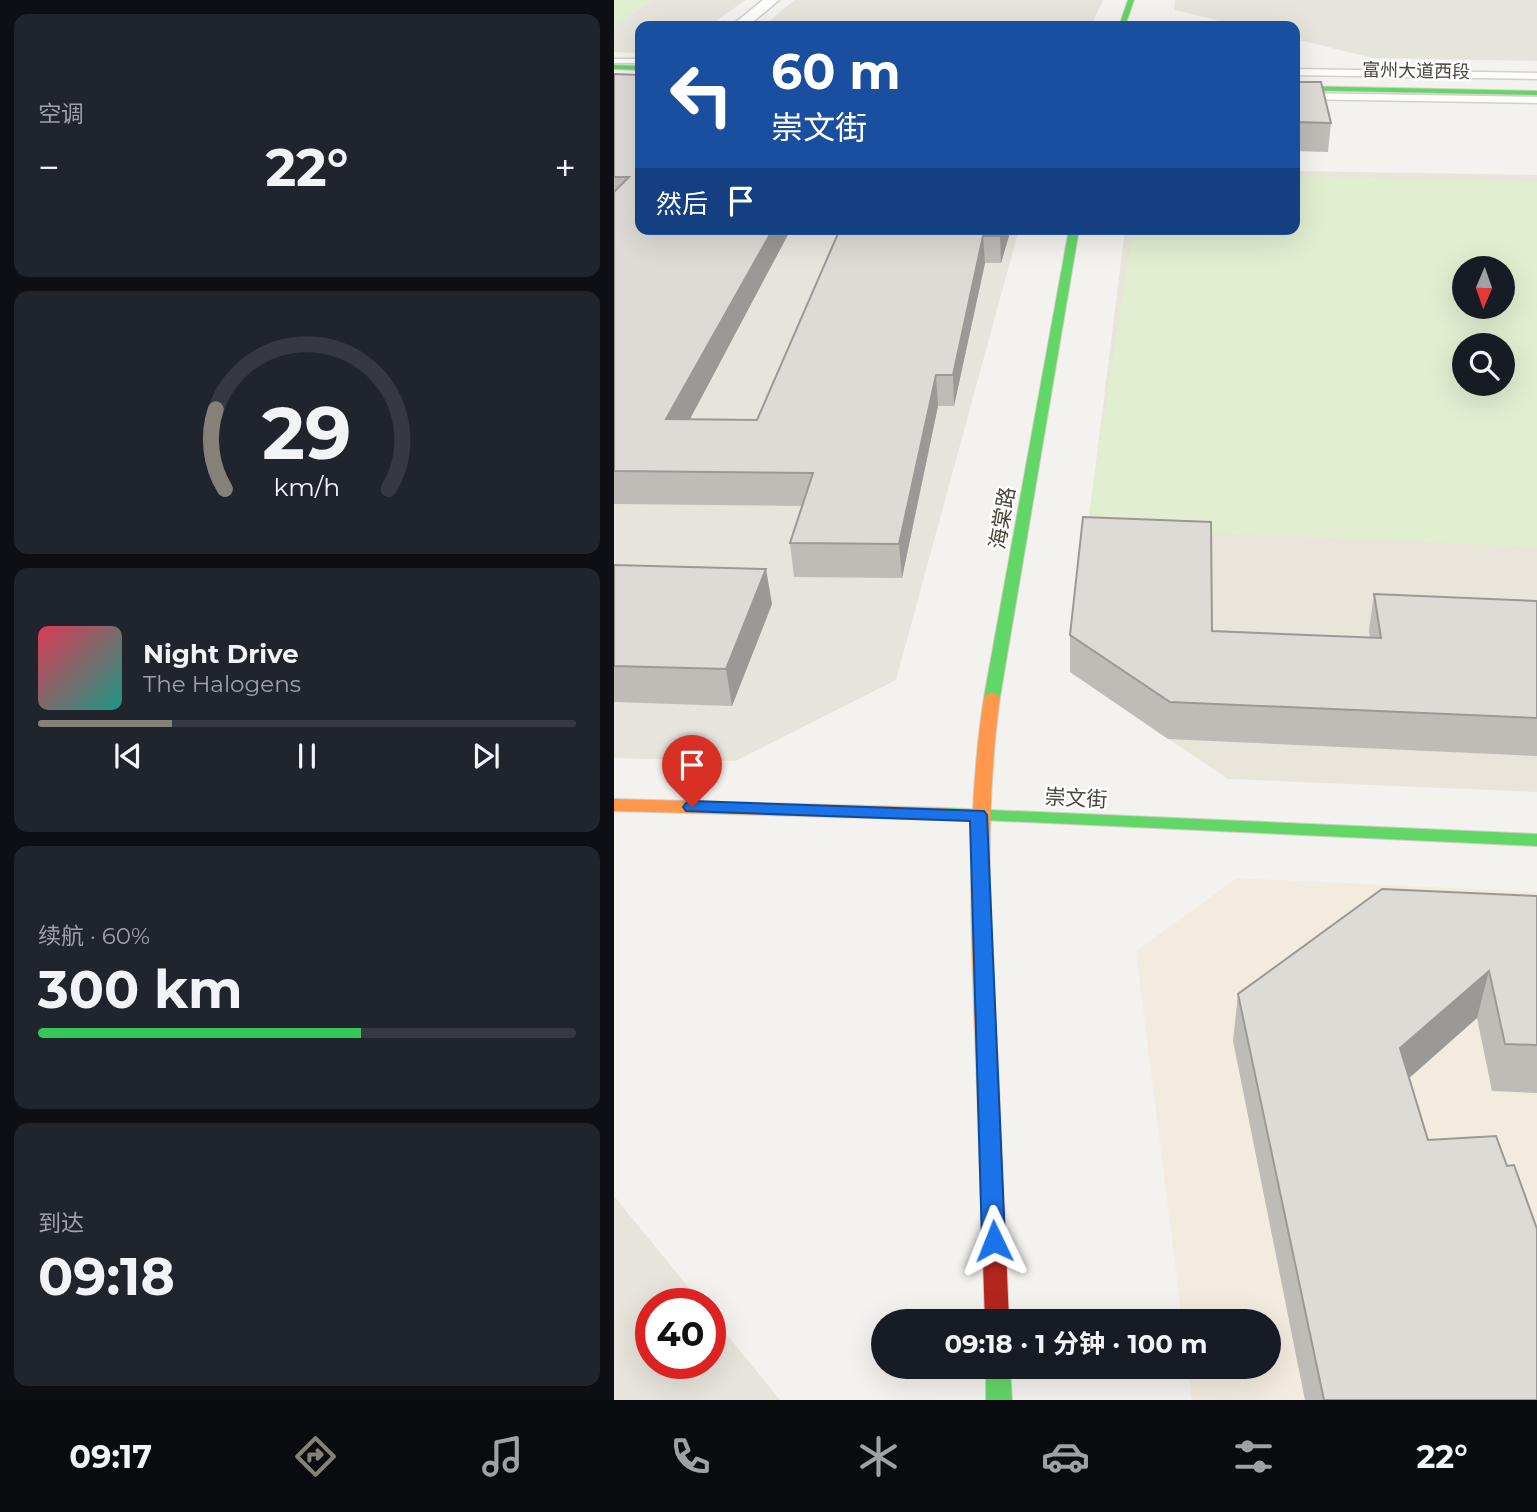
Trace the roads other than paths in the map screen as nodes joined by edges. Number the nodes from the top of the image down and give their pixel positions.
1 (772, 0) edge
2 (1131, 0) edge
3 (745, 21) edge
4 (1124, 21) edge
5 (614, 61) edge
6 (635, 61) edge
7 (614, 67) edge
8 (635, 68) edge
9 (1300, 72) edge
10 (614, 76) edge
11 (1537, 76) edge
12 (635, 77) edge
13 (1300, 79) edge
14 (1537, 83) edge
15 (1300, 88) edge
16 (1537, 93) edge
17 (1300, 96) edge
18 (1537, 100) edge
19 (1073, 235) edge
20 (614, 805) edge
21 (978, 815) junction
22 (1537, 840) edge
23 (997, 1309) edge
24 (998, 1379) edge
25 (999, 1400) edge

1 - 3 street
2 - 4 street
5 - 6 lane
7 - 8 street
9 - 11 lane
10 - 12 street
13 - 14 street, 富州大道西段
15 - 16 street, 富州大道西段
17 - 18 lane
19 - 21 street, 海棠路
20 - 21 street, 崇文街
21 - 22 street, 崇文街
21 - 23 street, 海棠路
24 - 25 street

